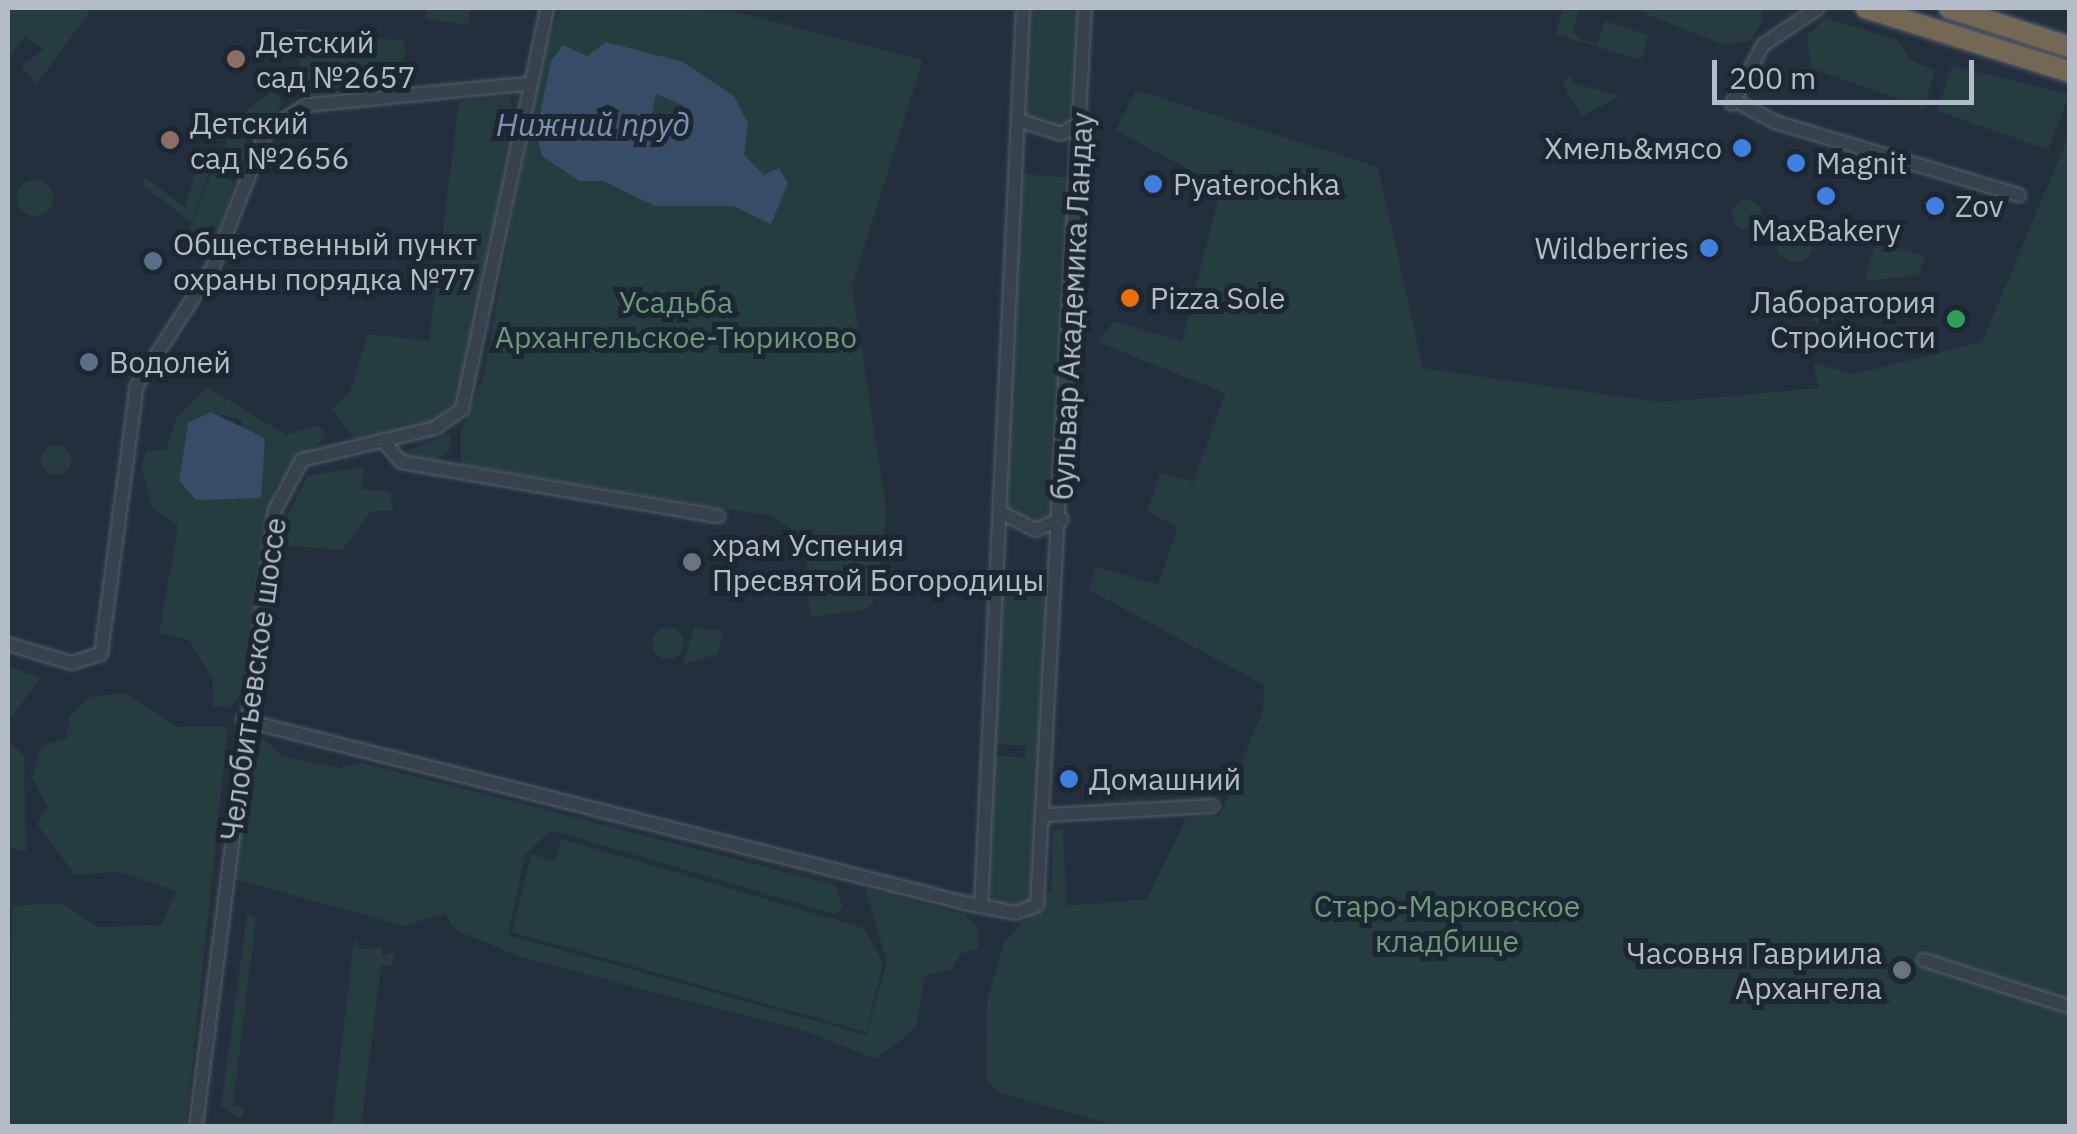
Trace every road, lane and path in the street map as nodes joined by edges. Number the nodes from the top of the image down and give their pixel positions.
1 (546, 8) edge
2 (1022, 8) edge
3 (1086, 8) edge
4 (1818, 8) edge
5 (1866, 8) edge
6 (1949, 8) edge
7 (1796, 12) edge
8 (2070, 47) edge
9 (2070, 72) edge
10 (527, 84) junction
11 (1018, 120) junction
12 (1081, 122) junction
13 (2019, 195) dead end
14 (383, 440) junction
15 (1000, 512) junction
16 (718, 516) dead end
17 (1062, 519) junction
18 (8, 644) edge
19 (244, 720) junction
20 (1212, 806) dead end
21 (1047, 815) junction
22 (981, 906) junction
23 (1924, 960) dead end
24 (2070, 1007) edge
25 (196, 1126) edge

1 - 10 street, Челобитьевское шоссе
2 - 11 street, бульвар Академика Ландау
3 - 12 street, бульвар Академика Ландау
4 - 7 street
5 - 9 highway
6 - 8 highway
7 - 13 street
10 - 14 street, Челобитьевское шоссе
10 - 18 street
11 - 12 street
11 - 15 street, бульвар Академика Ландау
12 - 17 street, бульвар Академика Ландау
14 - 16 street
14 - 19 street, Челобитьевское шоссе
15 - 17 street
15 - 22 street, бульвар Академика Ландау
17 - 21 street, бульвар Академика Ландау
19 - 22 street
19 - 25 street, Челобитьевское шоссе
20 - 21 street
21 - 22 street, бульвар Академика Ландау
23 - 24 street

